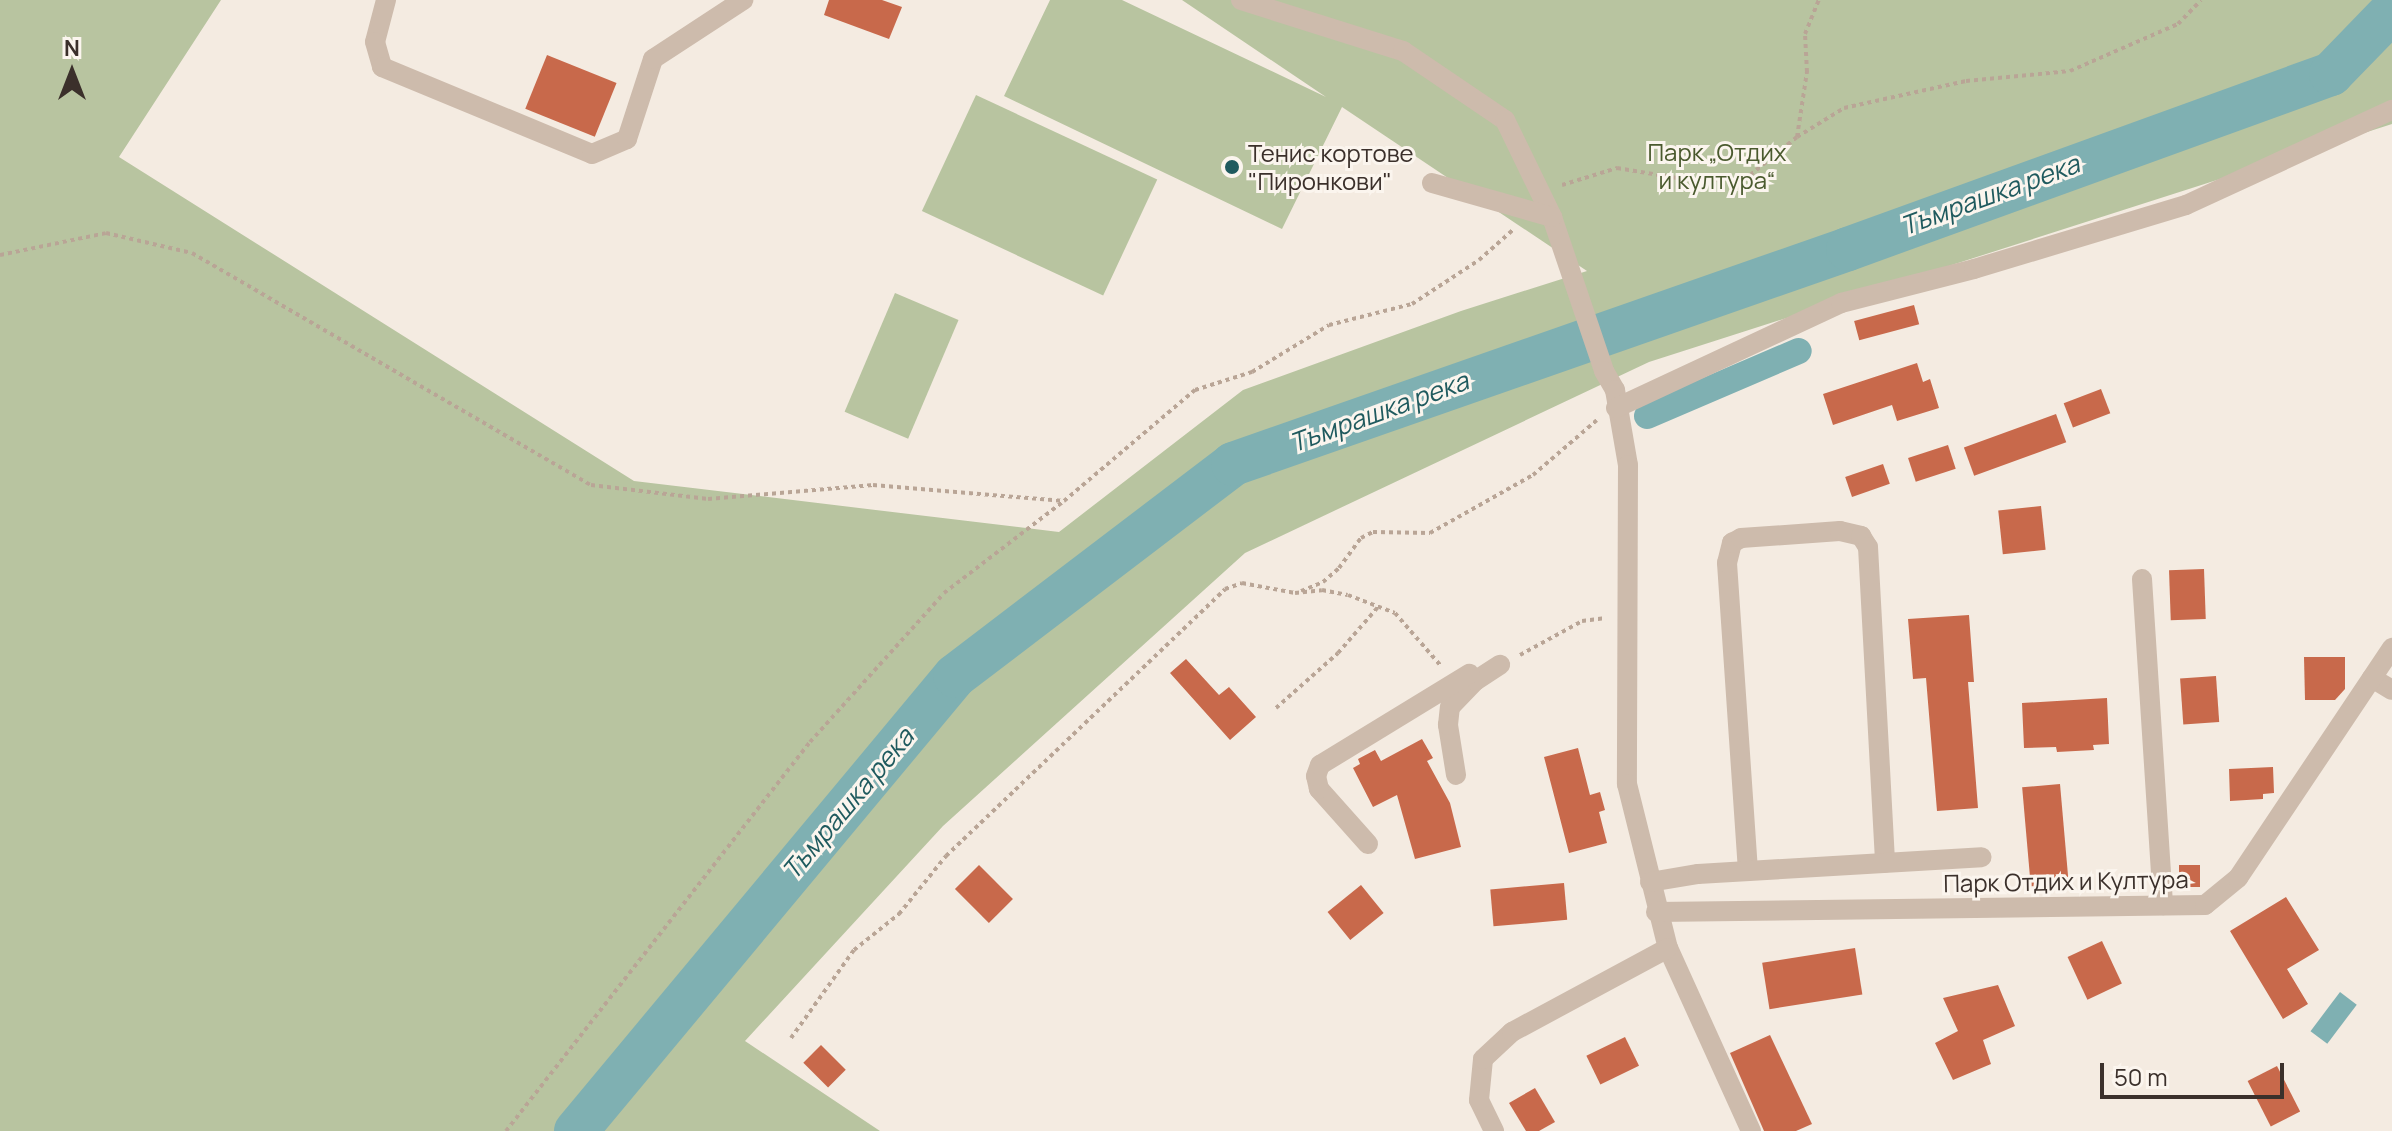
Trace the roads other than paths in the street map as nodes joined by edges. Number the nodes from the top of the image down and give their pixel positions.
1 (386, 0) edge
2 (743, 0) edge
3 (1241, 0) edge
4 (2392, 110) edge
5 (1432, 183) dead end
6 (1534, 202) junction
7 (1616, 408) junction
8 (2142, 579) dead end
9 (2392, 648) edge
10 (1500, 665) road end
11 (1469, 674) road end
12 (2372, 678) junction
13 (2392, 690) edge
14 (1456, 775) dead end
15 (1368, 844) dead end
16 (1981, 857) dead end
17 (1885, 863) junction
18 (1748, 871) junction
19 (1650, 882) junction
20 (2163, 905) junction
21 (1656, 912) junction
22 (1668, 948) junction
23 (1494, 1131) edge
24 (1751, 1131) edge

1 - 2 street
3 - 6 street
4 - 7 street
5 - 6 street
6 - 7 street
7 - 19 street
8 - 20 street
9 - 12 street, Парк Отдих и Култура
10 - 14 street
11 - 15 street
12 - 13 street
12 - 20 street, Парк Отдих и Култура
16 - 17 street
17 - 18 street
17 - 18 street
18 - 19 street
19 - 21 street
20 - 21 street, Парк Отдих и Култура
21 - 22 street
22 - 23 street
22 - 24 street

